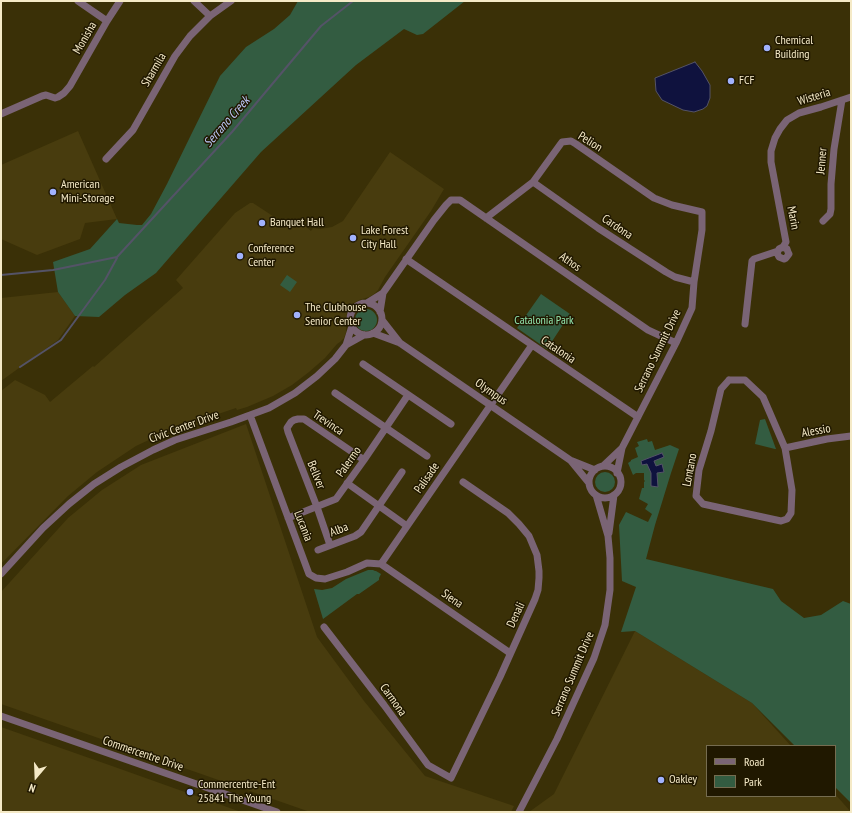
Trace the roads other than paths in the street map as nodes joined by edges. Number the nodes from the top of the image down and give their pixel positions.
1 (78, 1) edge
2 (120, 1) edge
3 (194, 1) edge
4 (231, 1) edge
5 (210, 16) junction
6 (107, 21) junction
7 (851, 97) edge
8 (842, 100) junction
9 (1, 114) edge
10 (774, 142) joint
11 (106, 159) dead end
12 (533, 182) junction
13 (451, 200) joint
14 (702, 212) joint
15 (486, 218) junction
16 (823, 221) dead end
17 (406, 259) junction
18 (694, 282) junction
19 (383, 293) junction
20 (367, 303) junction
21 (380, 312) junction
22 (382, 320) junction
23 (745, 324) dead end
24 (352, 326) junction
25 (373, 334) junction
26 (364, 335) junction
27 (400, 343) junction
28 (676, 343) junction
29 (346, 345) junction
30 (532, 345) junction
31 (363, 364) dead end
32 (335, 393) dead end
33 (408, 395) junction
34 (490, 405) junction
35 (250, 415) junction
36 (638, 418) junction
37 (298, 419) joint
38 (451, 424) dead end
39 (385, 428) junction
40 (851, 436) edge
41 (622, 448) junction
42 (784, 448) junction
43 (427, 456) dead end
44 (364, 460) junction
45 (570, 460) junction
46 (603, 466) junction
47 (595, 470) junction
48 (402, 472) dead end
49 (617, 473) junction
50 (463, 482) dead end
51 (589, 482) junction
52 (347, 483) junction
53 (614, 494) junction
54 (596, 495) junction
55 (379, 506) junction
56 (317, 507) junction
57 (288, 518) junction
58 (407, 526) junction
59 (608, 536) junction
60 (330, 545) junction
61 (318, 550) dead end
62 (381, 564) junction
63 (1, 574) edge
64 (324, 627) dead end
65 (510, 653) junction
66 (1, 716) edge
67 (450, 778) joint
68 (277, 812) edge
69 (519, 812) edge

1 - 6 street
2 - 6 street, Monisha
3 - 5 street
4 - 5 street, Sharmila
5 - 11 street, Sharmila
6 - 9 street, Monisha
7 - 8 street, Wisteria
8 - 10 street, Wisteria
8 - 16 street, Jenner
10 - 23 street, Marin
12 - 14 street, Pelion
12 - 15 street, Pelion
12 - 18 street, Cardona
13 - 15 street, Athos
13 - 17 street, Civic Center Drive
14 - 18 street, Serrano Summit Drive
15 - 28 street, Athos
17 - 19 street, Civic Center Drive
17 - 30 street, Catalonia
18 - 28 street, Serrano Summit Drive
19 - 20 street, Civic Center Drive
19 - 21 street, Civic Center Drive
20 - 21 street
20 - 24 street, Civic Center Drive
21 - 22 street, Civic Center Drive
22 - 25 street
22 - 27 street, Olympus
24 - 26 street
24 - 29 street, Civic Center Drive
25 - 26 street, Civic Center Drive
25 - 27 street, Olympus
26 - 29 street, Civic Center Drive
27 - 34 street, Olympus
28 - 36 street, Serrano Summit Drive
29 - 35 street, Civic Center Drive
30 - 34 street, Palisade
30 - 36 street, Catalonia
31 - 33 street
32 - 39 street
33 - 38 street
33 - 39 street, Palermo
34 - 45 street, Olympus
34 - 58 street, Palisade
35 - 57 street, Lucania
35 - 63 street, Civic Center Drive
36 - 41 street, Serrano Summit Drive
37 - 44 street, Trevinca
37 - 56 street, Bellver
39 - 43 street
39 - 44 street, Palermo
40 - 42 street, Alessio
41 - 46 street, Serrano Summit Drive
41 - 49 street, Serrano Summit Drive
42 - 42 street, Lontano
44 - 52 street, Palermo
45 - 47 street, Olympus
45 - 51 street, Olympus
46 - 47 street, Serrano Summit Drive
46 - 49 street
47 - 51 street
48 - 55 street, Alba
49 - 53 street, Serrano Summit Drive
50 - 65 street, Denali
51 - 54 street, Serrano Summit Drive
52 - 55 street
52 - 56 street, Palermo
53 - 54 street
53 - 59 street, Serrano Summit Drive
54 - 59 street, Serrano Summit Drive
55 - 58 street
55 - 60 street, Alba
56 - 57 street, Palermo
56 - 60 street, Bellver
57 - 62 street, Lucania
58 - 62 street, Palisade
59 - 69 street, Serrano Summit Drive
60 - 61 street, Alba
62 - 65 street, Siena
64 - 67 street, Carmona
65 - 67 street, Denali
66 - 68 street, Commercentre Drive

